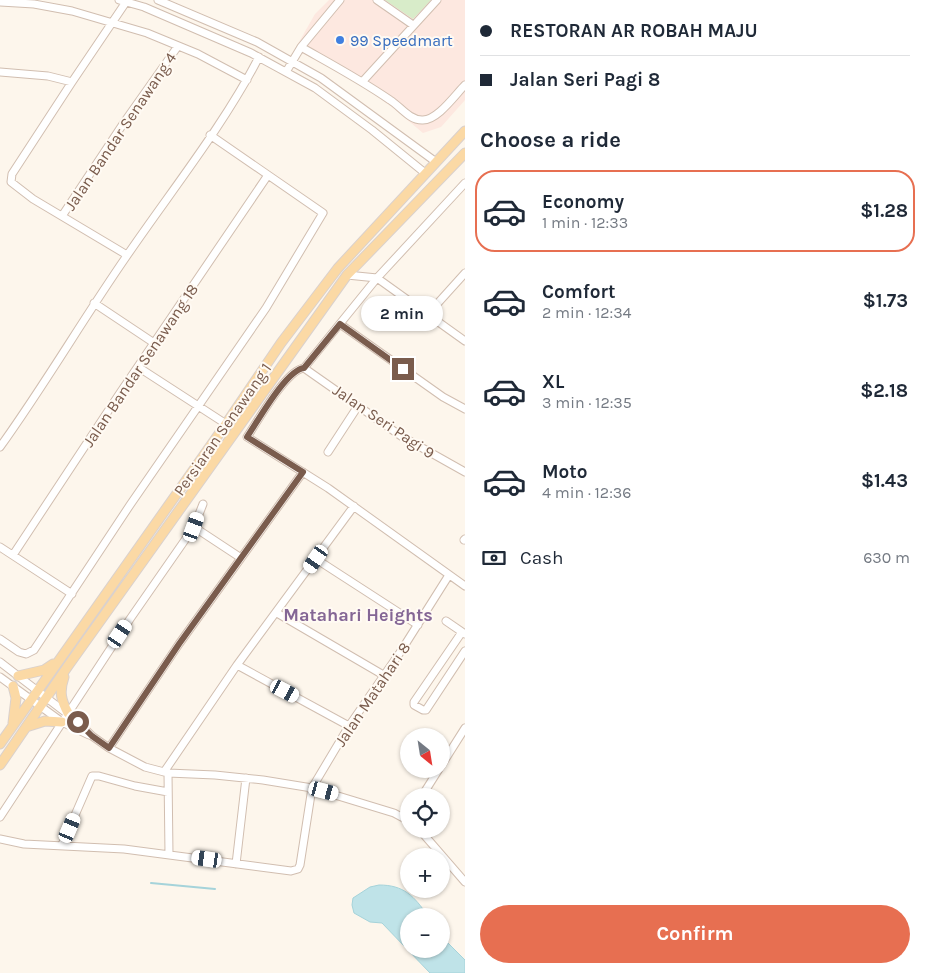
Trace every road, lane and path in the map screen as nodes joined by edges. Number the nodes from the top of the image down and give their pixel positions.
1 (158, 0) edge
2 (340, 0) edge
3 (377, 0) edge
4 (437, 0) edge
5 (0, 2) edge
6 (129, 2) edge
7 (114, 23) junction
8 (414, 24) junction
9 (178, 46) junction
10 (301, 47) junction
11 (259, 57) junction
12 (292, 61) junction
13 (0, 72) edge
14 (286, 72) junction
15 (247, 80) junction
16 (363, 81) junction
17 (72, 82) junction
18 (465, 85) edge
19 (465, 131) edge
20 (210, 135) junction
21 (465, 153) edge
22 (436, 162) junction
23 (425, 173) junction
24 (268, 175) junction
25 (465, 183) edge
26 (62, 216) junction
27 (127, 254) junction
28 (465, 273) edge
29 (347, 275) junction
30 (377, 278) junction
31 (94, 303) junction
32 (428, 314) junction
33 (340, 324) junction
34 (465, 341) edge
35 (154, 342) junction
36 (138, 367) junction
37 (304, 368) junction
38 (199, 406) junction
39 (358, 406) junction
40 (465, 410) edge
41 (226, 424) junction
42 (0, 447) edge
43 (328, 452) dead end
44 (303, 472) junction
45 (465, 472) edge
46 (203, 504) dead end
47 (354, 506) junction
48 (194, 527) junction
49 (0, 547) edge
50 (13, 555) junction
51 (241, 558) junction
52 (316, 559) junction
53 (449, 575) junction
54 (465, 586) edge
55 (72, 594) junction
56 (277, 613) junction
57 (446, 621) dead end
58 (418, 625) junction
59 (463, 633) edge
60 (0, 639) edge
61 (465, 651) edge
62 (58, 660) junction
63 (0, 662) edge
64 (237, 665) junction
65 (66, 670) junction
66 (18, 676) junction
67 (385, 676) junction
68 (0, 677) edge
69 (13, 686) junction
70 (37, 690) junction
71 (46, 697) junction
72 (30, 700) junction
73 (40, 707) junction
74 (68, 713) junction
75 (62, 722) junction
76 (13, 725) junction
77 (349, 726) junction
78 (26, 727) junction
79 (465, 728) edge
80 (92, 736) junction
81 (0, 744) edge
82 (109, 748) junction
83 (450, 751) edge
84 (0, 765) edge
85 (166, 772) junction
86 (246, 778) junction
87 (312, 788) junction
88 (168, 792) junction
89 (400, 816) edge
90 (0, 817) edge
91 (426, 838) edge
92 (0, 839) edge
93 (62, 845) junction
94 (169, 854) junction
95 (236, 864) junction
96 (465, 882) edge

1 - 12 street
2 - 10 street
3 - 8 street
4 - 8 street
5 - 7 street
6 - 7 street
6 - 11 street
7 - 9 street
7 - 17 street
8 - 16 street
9 - 15 street
9 - 26 street, Jalan Bandar Senawang 4
10 - 12 street
10 - 16 street
11 - 14 street
11 - 15 street
12 - 14 street
12 - 22 street
13 - 17 street
14 - 23 street
15 - 20 street
16 - 18 street
17 - 26 street
19 - 22 main road, Persiaran Senawang 1
20 - 24 street
20 - 27 street
21 - 29 main road, Persiaran Senawang 1
22 - 23 main road, Persiaran Senawang 1
23 - 41 main road, Persiaran Senawang 1
24 - 35 street, Jalan Bandar Senawang 18
24 - 38 street
25 - 30 street
26 - 27 street
27 - 31 street
28 - 32 street
29 - 30 street
29 - 65 main road, Persiaran Senawang 1
30 - 32 street
30 - 33 street
31 - 35 street
31 - 42 street
32 - 34 street
33 - 37 street
33 - 40 street
35 - 36 street, Jalan Bandar Senawang 18
36 - 38 street
36 - 50 street, Jalan Bandar Senawang 18
37 - 39 street, Jalan Seri Pagi 9
37 - 44 street
38 - 41 street
38 - 55 street
39 - 43 street
39 - 45 street, Jalan Seri Pagi 9
41 - 62 main road, Persiaran Senawang 1
44 - 47 street
44 - 51 street
46 - 48 street
47 - 52 street
47 - 53 street
48 - 51 street
48 - 74 street
49 - 50 street
50 - 55 street
51 - 82 street
52 - 56 street
52 - 58 street
53 - 54 street
53 - 58 street, Jalan Matahari 8
55 - 60 street
56 - 64 street
56 - 67 street
57 - 59 street
58 - 67 street, Jalan Matahari 8
59 - 61 street
62 - 66 main road
62 - 70 main road, Persiaran Senawang 1
63 - 66 street
64 - 77 street
64 - 85 street
65 - 71 main road, Persiaran Senawang 1
65 - 74 main road
66 - 70 street
67 - 77 street, Jalan Matahari 8
68 - 69 street
69 - 72 street
69 - 76 main road
70 - 71 street
70 - 72 main road, Persiaran Senawang 1
71 - 73 main road, Persiaran Senawang 1
71 - 74 street
72 - 73 street
72 - 76 main road, Persiaran Senawang 1
73 - 75 street
73 - 78 main road, Persiaran Senawang 1
74 - 75 street
74 - 80 street
75 - 78 main road
75 - 80 street
75 - 90 street
76 - 81 main road, Persiaran Senawang 1
77 - 87 street, Jalan Matahari 8
78 - 84 main road, Persiaran Senawang 1
79 - 83 street
80 - 82 street
82 - 85 street
85 - 86 street
85 - 88 street
86 - 87 street
86 - 95 street
87 - 89 street
87 - 95 street
88 - 93 street
88 - 94 street
91 - 96 street
92 - 93 street
93 - 94 street
94 - 95 street

